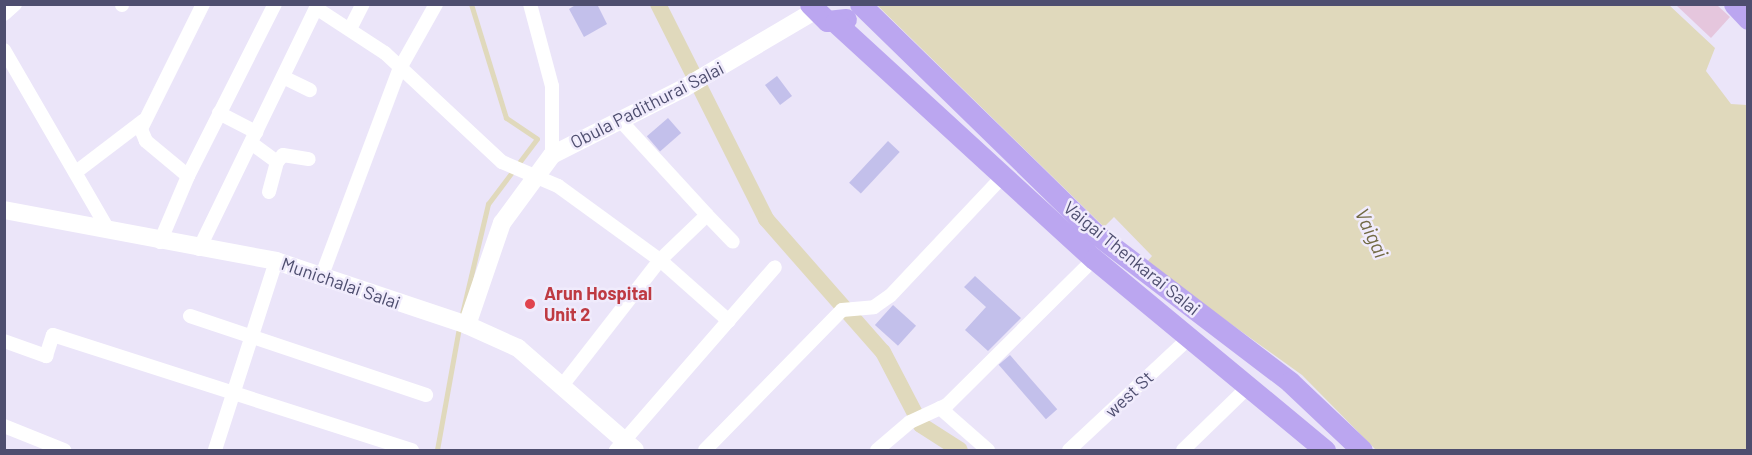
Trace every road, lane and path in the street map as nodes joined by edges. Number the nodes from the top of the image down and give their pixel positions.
1 (15, 4) edge
2 (203, 4) edge
3 (275, 4) edge
4 (363, 4) edge
5 (436, 4) edge
6 (530, 4) edge
7 (859, 4) edge
8 (1734, 4) edge
9 (317, 6) edge
10 (812, 8) edge
11 (4, 14) edge
12 (1748, 18) edge
13 (835, 22) junction
14 (350, 28) junction
15 (4, 50) edge
16 (399, 70) junction
17 (283, 77) junction
18 (310, 90) dead end
19 (219, 113) junction
20 (619, 119) junction
21 (143, 121) junction
22 (253, 138) junction
23 (552, 155) junction
24 (309, 159) dead end
25 (277, 162) junction
26 (76, 172) junction
27 (528, 175) junction
28 (1004, 175) junction
29 (188, 176) junction
30 (269, 192) dead end
31 (4, 210) edge
32 (707, 215) junction
33 (107, 228) junction
34 (160, 242) junction
35 (733, 243) dead end
36 (200, 249) junction
37 (1094, 259) junction
38 (660, 260) junction
39 (276, 261) junction
40 (775, 267) dead end
41 (322, 275) junction
42 (190, 316) dead end
43 (729, 321) junction
44 (467, 324) junction
45 (250, 338) junction
46 (1189, 338) junction
47 (4, 341) edge
48 (561, 387) junction
49 (1247, 388) junction
50 (232, 392) junction
51 (426, 395) dead end
52 (940, 408) junction
53 (4, 426) edge
54 (625, 447) edge
55 (64, 450) edge
56 (215, 450) edge
57 (412, 450) edge
58 (705, 450) edge
59 (877, 450) edge
60 (988, 450) edge
61 (1070, 450) edge
62 (1183, 450) edge
63 (1325, 450) edge
64 (1362, 450) edge

1 - 11 street
2 - 21 street
3 - 19 street
4 - 14 street
5 - 16 street
6 - 23 street
7 - 13 main road
7 - 64 main road, Vaigai Thenkarai Salai
8 - 12 main road
9 - 14 street
9 - 17 street
10 - 13 main road, Vaigai Thenkarai Salai
10 - 20 main road, Obula Padithurai Salai
13 - 28 main road, Vaigai Thenkarai Salai
14 - 16 street
15 - 26 street
16 - 27 street
16 - 41 street
17 - 18 street
17 - 22 street
19 - 22 street
19 - 29 street
20 - 23 main road, Obula Padithurai Salai
20 - 32 street
21 - 26 street
21 - 29 street
22 - 25 street
22 - 36 street
23 - 27 main road, Obula Padithurai Salai
24 - 25 street
25 - 30 street
26 - 33 street
27 - 38 street
27 - 44 main road, Obula Padithurai Salai
28 - 37 main road, Vaigai Thenkarai Salai
28 - 58 street
29 - 34 street
31 - 33 main road, Munichalai Salai
32 - 35 street
32 - 38 street
33 - 34 main road, Munichalai Salai
34 - 36 main road, Munichalai Salai
36 - 39 main road, Munichalai Salai
37 - 46 main road, Vaigai Thenkarai Salai
37 - 52 street
38 - 43 street
38 - 48 street
39 - 41 main road, Munichalai Salai
39 - 45 street
40 - 43 street
41 - 44 main road, Munichalai Salai
42 - 45 street
43 - 54 street
44 - 48 main road, Munichalai Salai
45 - 50 street
45 - 51 street
46 - 49 main road, Vaigai Thenkarai Salai
46 - 61 street, west St
47 - 50 street
48 - 54 main road, Munichalai Salai
49 - 62 street
49 - 63 main road, Vaigai Thenkarai Salai
50 - 56 street
50 - 57 street
52 - 59 street
52 - 60 street
53 - 55 street

